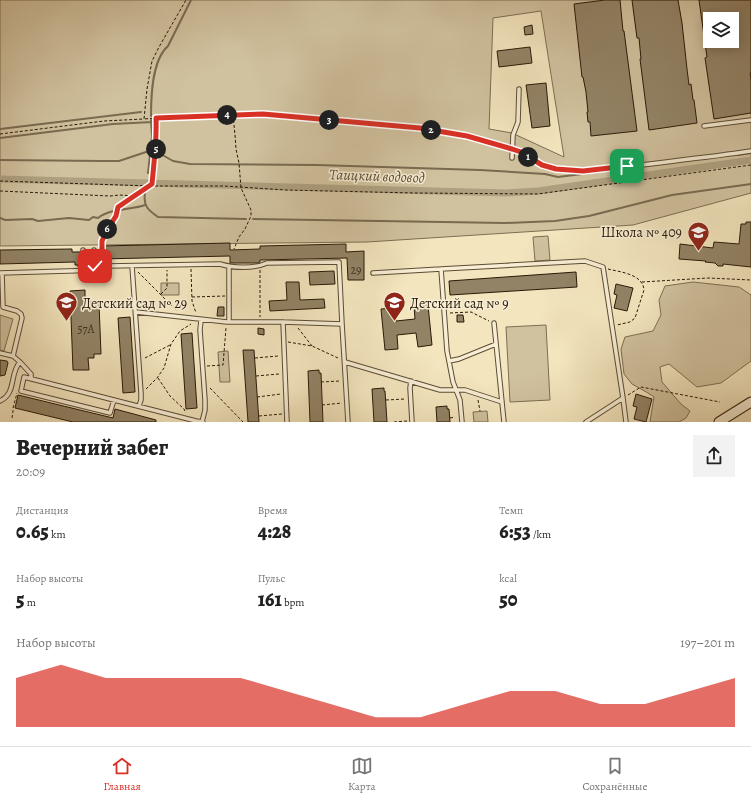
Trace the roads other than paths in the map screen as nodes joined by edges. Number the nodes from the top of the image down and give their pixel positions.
1 (519, 90) dead end
2 (751, 120) edge
3 (704, 126) dead end
4 (512, 149) junction
5 (751, 151) edge
6 (512, 158) dead end
7 (133, 267) junction
8 (229, 267) junction
9 (441, 269) junction
10 (1, 273) edge
11 (373, 273) dead end
12 (1, 308) edge
13 (136, 312) junction
14 (199, 319) junction
15 (228, 322) junction
16 (283, 322) junction
17 (342, 324) junction
18 (494, 324) road end
19 (496, 344) junction
20 (0, 352) edge
21 (13, 356) junction
22 (449, 361) junction
23 (20, 362) junction
24 (345, 362) junction
25 (31, 379) junction
26 (411, 381) junction
27 (456, 390) junction
28 (623, 398) junction
29 (114, 400) junction
30 (0, 401) edge
31 (502, 402) junction
32 (751, 402) edge
33 (139, 406) junction
34 (412, 421) edge
35 (590, 421) edge
36 (196, 422) edge
37 (203, 422) edge
38 (287, 422) edge
39 (348, 422) edge
40 (462, 422) edge
41 (504, 422) edge
42 (586, 422) edge
43 (626, 422) edge
44 (719, 422) edge

1 - 4 lane
2 - 3 lane
4 - 5 lane
4 - 6 lane
7 - 8 lane
7 - 10 lane
7 - 13 lane
8 - 15 lane
8 - 17 lane
9 - 11 lane
9 - 22 lane
9 - 28 lane
10 - 12 lane
12 - 21 lane
13 - 14 lane
13 - 33 lane
14 - 15 lane
14 - 37 lane
15 - 16 lane
16 - 17 lane
16 - 38 lane
17 - 24 lane
18 - 19 lane
19 - 22 lane
19 - 31 lane
20 - 21 lane
21 - 23 lane
22 - 27 lane
23 - 25 lane
23 - 30 lane
24 - 26 lane
24 - 39 lane
25 - 29 lane
25 - 29 lane
26 - 27 lane
26 - 34 lane
27 - 31 lane
27 - 40 lane
28 - 35 lane
28 - 43 lane
29 - 33 lane
31 - 41 lane
32 - 44 main road
33 - 36 lane
35 - 42 lane
36 - 37 lane

